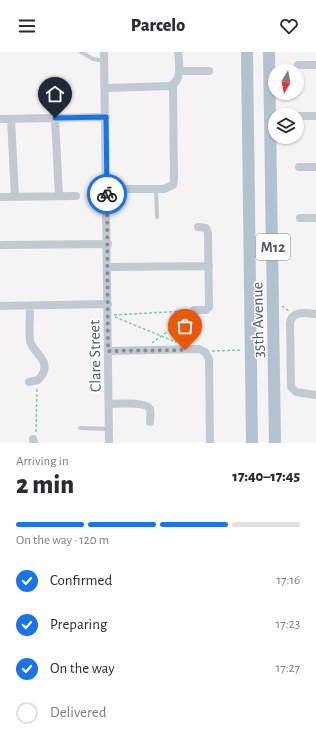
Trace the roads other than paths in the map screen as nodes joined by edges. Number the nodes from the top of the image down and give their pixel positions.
1 (81, 52) edge
2 (104, 52) edge
3 (178, 52) edge
4 (247, 52) edge
5 (269, 52) edge
6 (105, 61) junction
7 (304, 65) edge
8 (316, 65) edge
9 (179, 71) junction
10 (209, 71) dead end
11 (173, 85) junction
12 (106, 88) junction
13 (304, 116) edge
14 (316, 116) edge
15 (106, 117) junction
16 (55, 118) junction
17 (0, 119) edge
18 (11, 119) junction
19 (299, 166) dead end
20 (316, 166) edge
21 (107, 189) junction
22 (156, 189) junction
23 (59, 196) junction
24 (76, 196) dead end
25 (0, 197) edge
26 (15, 197) junction
27 (157, 217) dead end
28 (300, 218) dead end
29 (316, 218) edge
30 (198, 227) dead end
31 (108, 244) junction
32 (0, 245) edge
33 (209, 266) junction
34 (108, 267) junction
35 (108, 304) junction
36 (0, 306) edge
37 (30, 306) junction
38 (194, 310) dead end
39 (316, 314) edge
40 (108, 351) junction
41 (33, 382) road end
42 (316, 395) edge
43 (109, 404) junction
44 (150, 422) dead end
45 (80, 428) dead end
46 (109, 429) junction
47 (109, 443) edge
48 (210, 443) edge
49 (252, 443) edge
50 (275, 443) edge

1 - 6 lane
2 - 6 street, Clare Street
3 - 9 street
4 - 49 main road, 35th Avenue / M12
5 - 50 main road, 35th Avenue / M12
6 - 12 street, Clare Street
7 - 8 street
9 - 10 street
9 - 11 street
11 - 12 street
11 - 22 street
12 - 15 street, Clare Street
13 - 14 street
15 - 16 street
15 - 21 street, Clare Street
16 - 18 street
16 - 23 street
17 - 18 street
18 - 26 street
19 - 20 street
21 - 22 street
21 - 31 street, Clare Street
22 - 27 lane
23 - 24 street
23 - 26 street
25 - 26 street
28 - 29 street
30 - 33 street
31 - 32 street
31 - 34 street, Clare Street
33 - 34 street
33 - 38 street
34 - 35 street, Clare Street
35 - 37 street
35 - 40 street, Clare Street
36 - 37 street
37 - 41 street
39 - 42 street
40 - 43 street, Clare Street
40 - 48 street
43 - 44 street
43 - 46 street, Clare Street
45 - 46 lane
46 - 47 street, Clare Street

